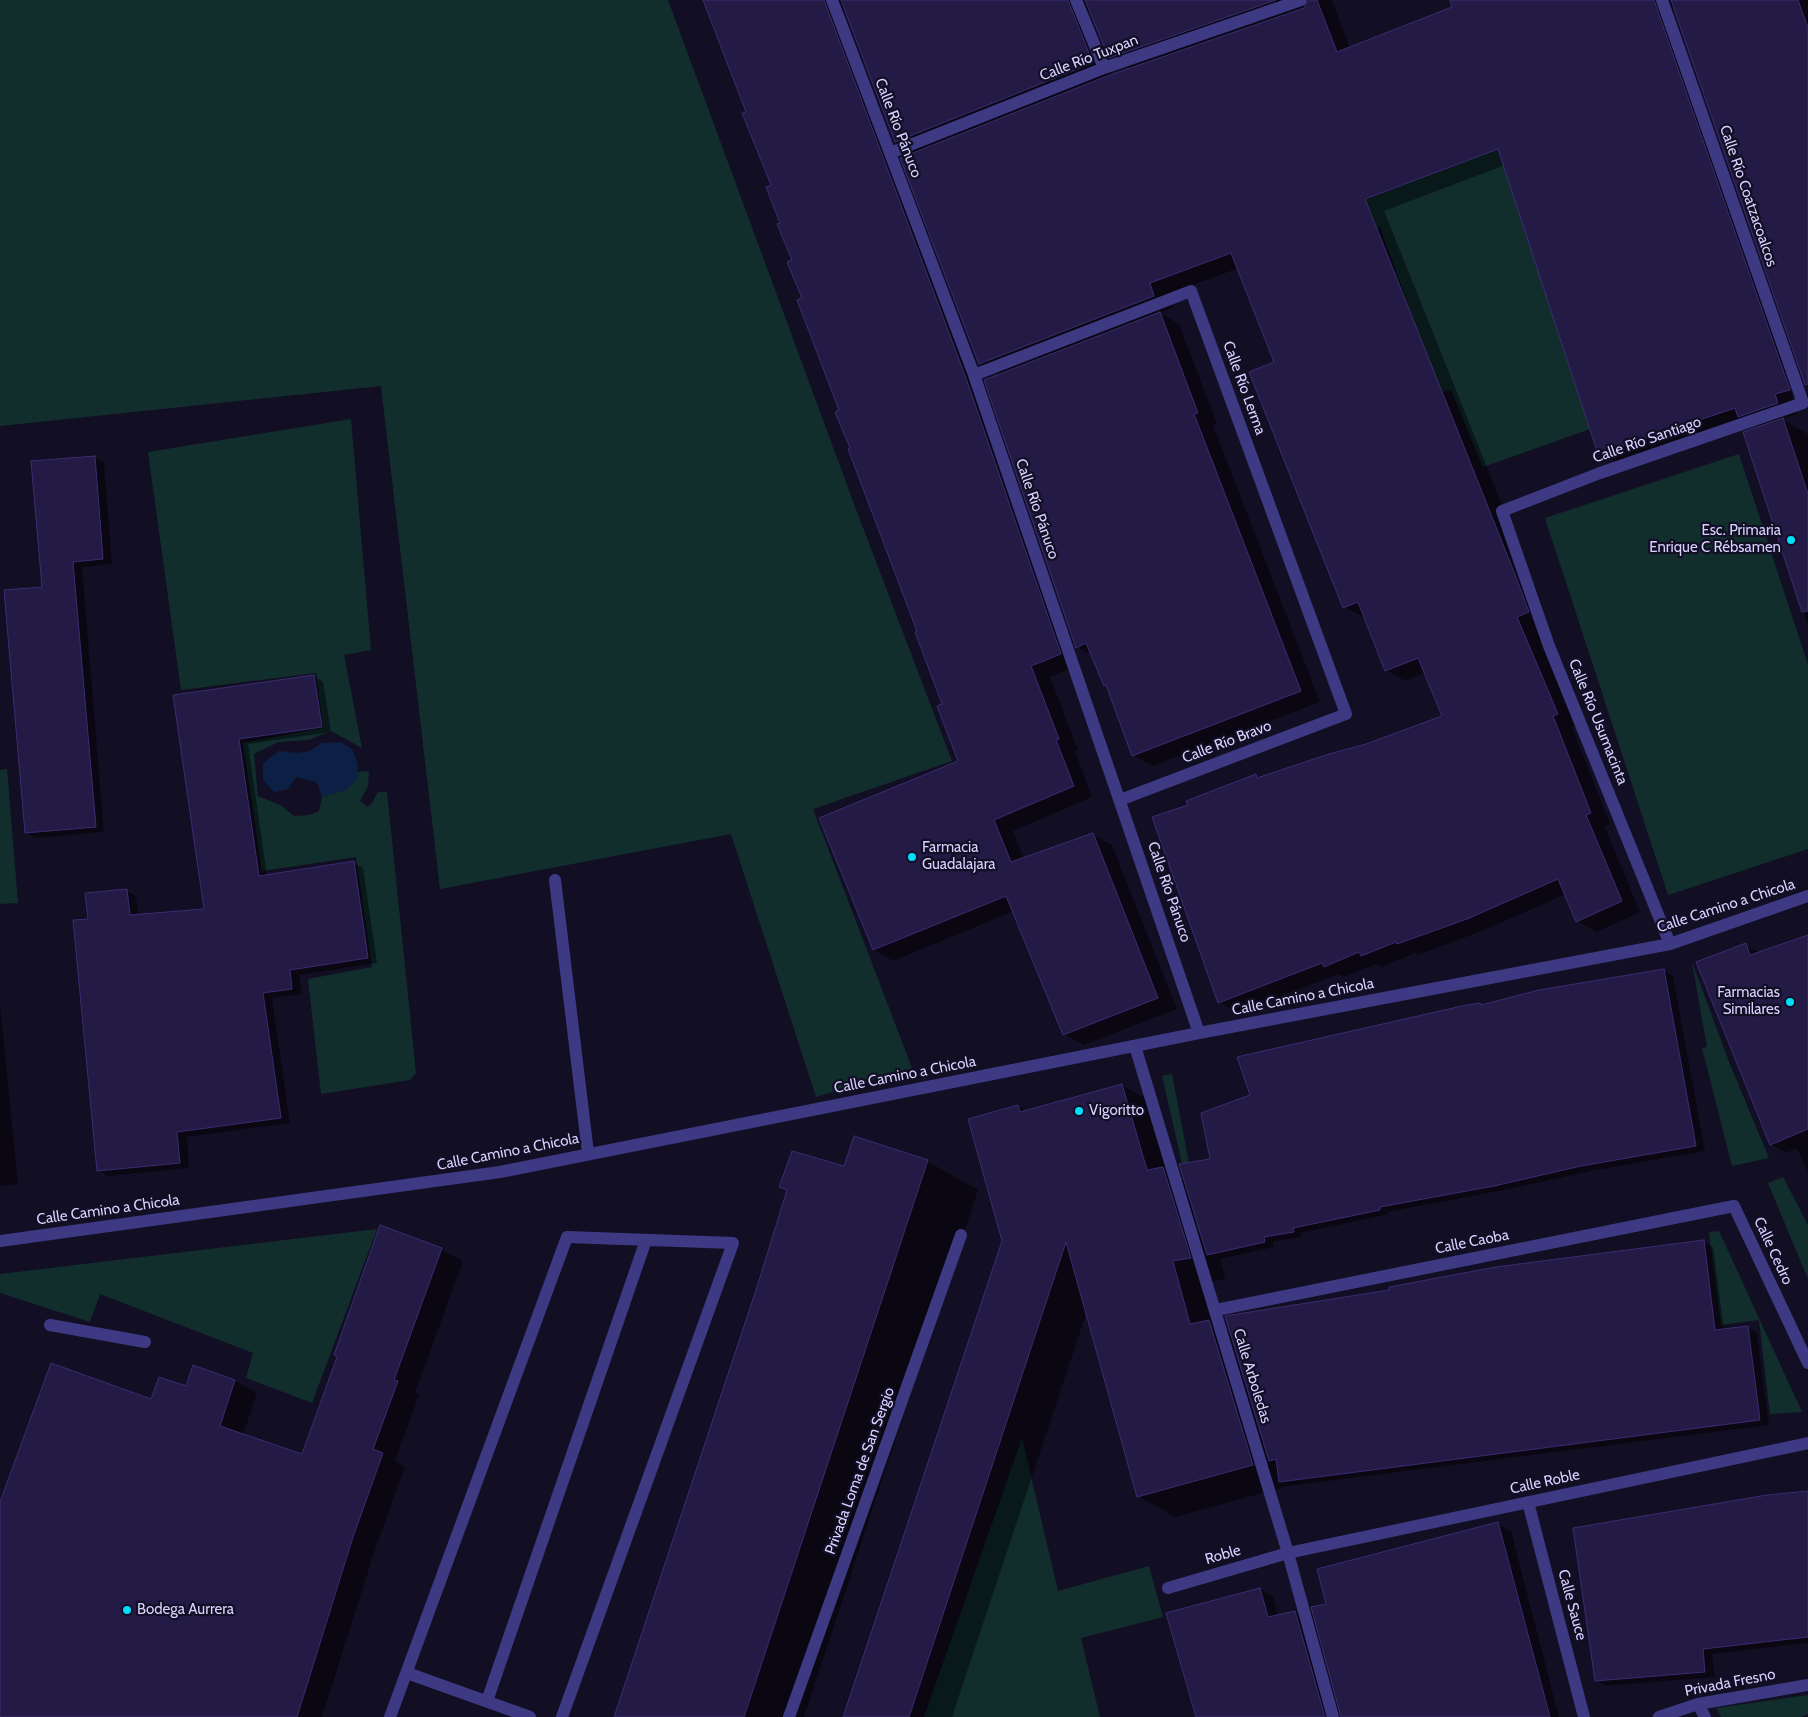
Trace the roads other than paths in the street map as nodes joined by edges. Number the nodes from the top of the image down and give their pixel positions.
1 (832, 0) edge
2 (1076, 0) edge
3 (1301, 0) edge
4 (1662, 0) edge
5 (1104, 68) junction
6 (890, 153) junction
7 (974, 375) junction
8 (1803, 403) joint
9 (1502, 511) joint
10 (1346, 714) joint
11 (1120, 800) junction
12 (555, 880) dead end
13 (1808, 896) edge
14 (1670, 944) junction
15 (1199, 1033) junction
16 (1135, 1046) junction
17 (588, 1153) junction
18 (1734, 1206) joint
19 (961, 1235) dead end
20 (646, 1240) junction
21 (0, 1241) edge
22 (1216, 1310) junction
23 (50, 1325) dead end
24 (145, 1342) dead end
25 (1808, 1363) edge
26 (1808, 1443) edge
27 (1528, 1502) junction
28 (1288, 1553) junction
29 (1168, 1588) dead end
30 (407, 1674) junction
31 (1808, 1685) edge
32 (487, 1701) junction
33 (1698, 1704) junction
34 (390, 1717) edge
35 (530, 1717) edge
36 (562, 1717) edge
37 (789, 1717) edge
38 (1333, 1717) edge
39 (1584, 1717) edge
40 (1659, 1717) edge
41 (1705, 1717) edge

1 - 6 street, Calle Río Pánuco
2 - 5 street
3 - 5 street, Calle Río Tuxpan
4 - 8 street, Calle Río Coatzacoalcos
5 - 6 street, Calle Río Tuxpan
6 - 7 street, Calle Río Pánuco
7 - 10 street, Calle Río Lerma
7 - 11 street, Calle Río Pánuco
8 - 9 street, Calle Río Santiago
9 - 14 street, Calle Río Usumacinta
10 - 11 street, Calle Río Bravo
11 - 15 street, Calle Río Pánuco
12 - 17 street
13 - 14 street, Calle Camino a Chicola
14 - 15 street, Calle Camino a Chicola
15 - 16 street, Calle Camino a Chicola
16 - 17 street, Calle Camino a Chicola
16 - 22 street, Calle Arboledas
17 - 21 street, Calle Camino a Chicola
18 - 22 street, Calle Caoba
18 - 25 street, Calle Cedro
19 - 37 street, Privada Loma de San Sergio
20 - 30 street
20 - 32 street
20 - 36 street
22 - 28 street, Calle Arboledas
23 - 24 street
26 - 27 street, Calle Roble
27 - 28 street, Calle Roble
27 - 39 street, Calle Sauce
28 - 29 street, Roble
28 - 38 street, Calle Arboledas
30 - 32 street
30 - 34 street
31 - 33 street, Privada Fresno
32 - 35 street
33 - 40 street, Privada Fresno
33 - 41 street

